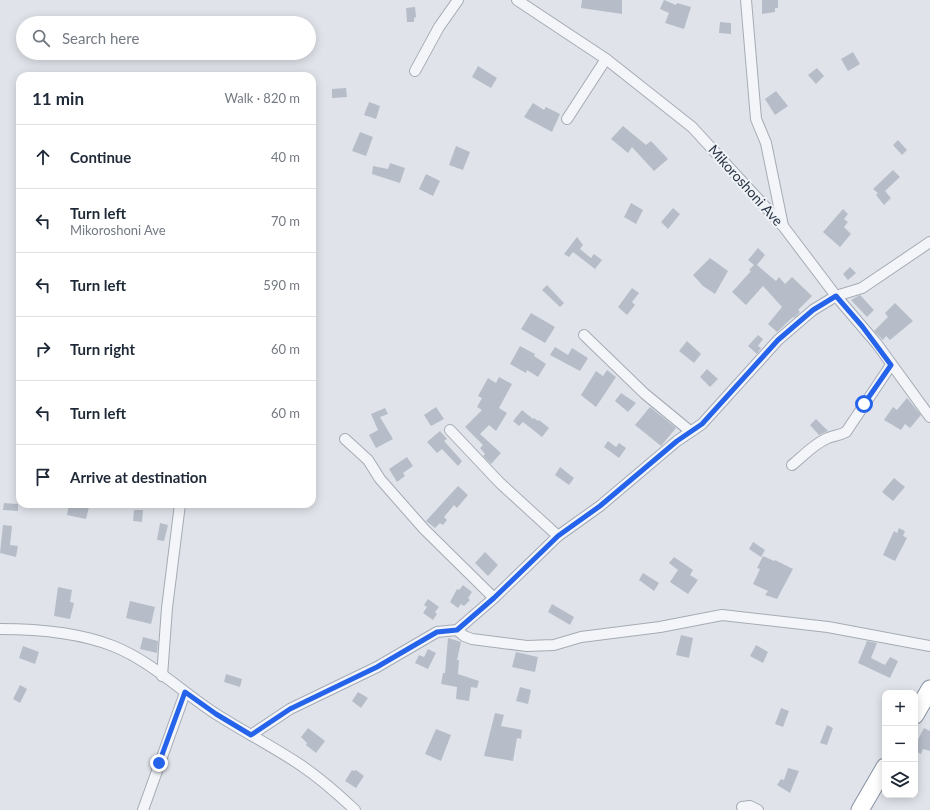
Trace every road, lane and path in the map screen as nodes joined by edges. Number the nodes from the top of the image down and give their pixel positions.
1 (458, 0) edge
2 (517, 0) edge
3 (746, 0) edge
4 (606, 59) junction
5 (415, 71) dead end
6 (567, 119) dead end
7 (783, 226) junction
8 (930, 242) edge
9 (836, 296) junction
10 (584, 335) dead end
11 (891, 365) junction
12 (930, 417) edge
13 (450, 430) dead end
14 (690, 431) junction
15 (344, 439) dead end
16 (792, 465) dead end
17 (179, 508) edge
18 (558, 536) junction
19 (494, 598) junction
20 (0, 629) edge
21 (457, 630) junction
22 (930, 646) edge
23 (162, 676) junction
24 (930, 689) edge
25 (185, 692) junction
26 (918, 710) edge
27 (251, 735) junction
28 (882, 772) edge
29 (742, 807) dead end
30 (143, 810) edge
31 (355, 810) edge
32 (758, 810) edge
33 (860, 810) edge

1 - 5 street
2 - 4 street, Mikoroshoni Ave
3 - 7 street
4 - 6 street
4 - 7 street, Mikoroshoni Ave
7 - 9 street, Mikoroshoni Ave
8 - 9 street
9 - 11 street, Mikoroshoni Ave
9 - 14 street
10 - 14 street
11 - 12 street, Mikoroshoni Ave
11 - 16 street
13 - 18 street
14 - 18 street
15 - 19 street
17 - 23 street
18 - 19 street
19 - 21 street
20 - 23 street
21 - 22 street
21 - 27 street
23 - 25 street
24 - 26 highway
25 - 27 street
25 - 30 street
27 - 31 street
28 - 33 highway
29 - 32 street

